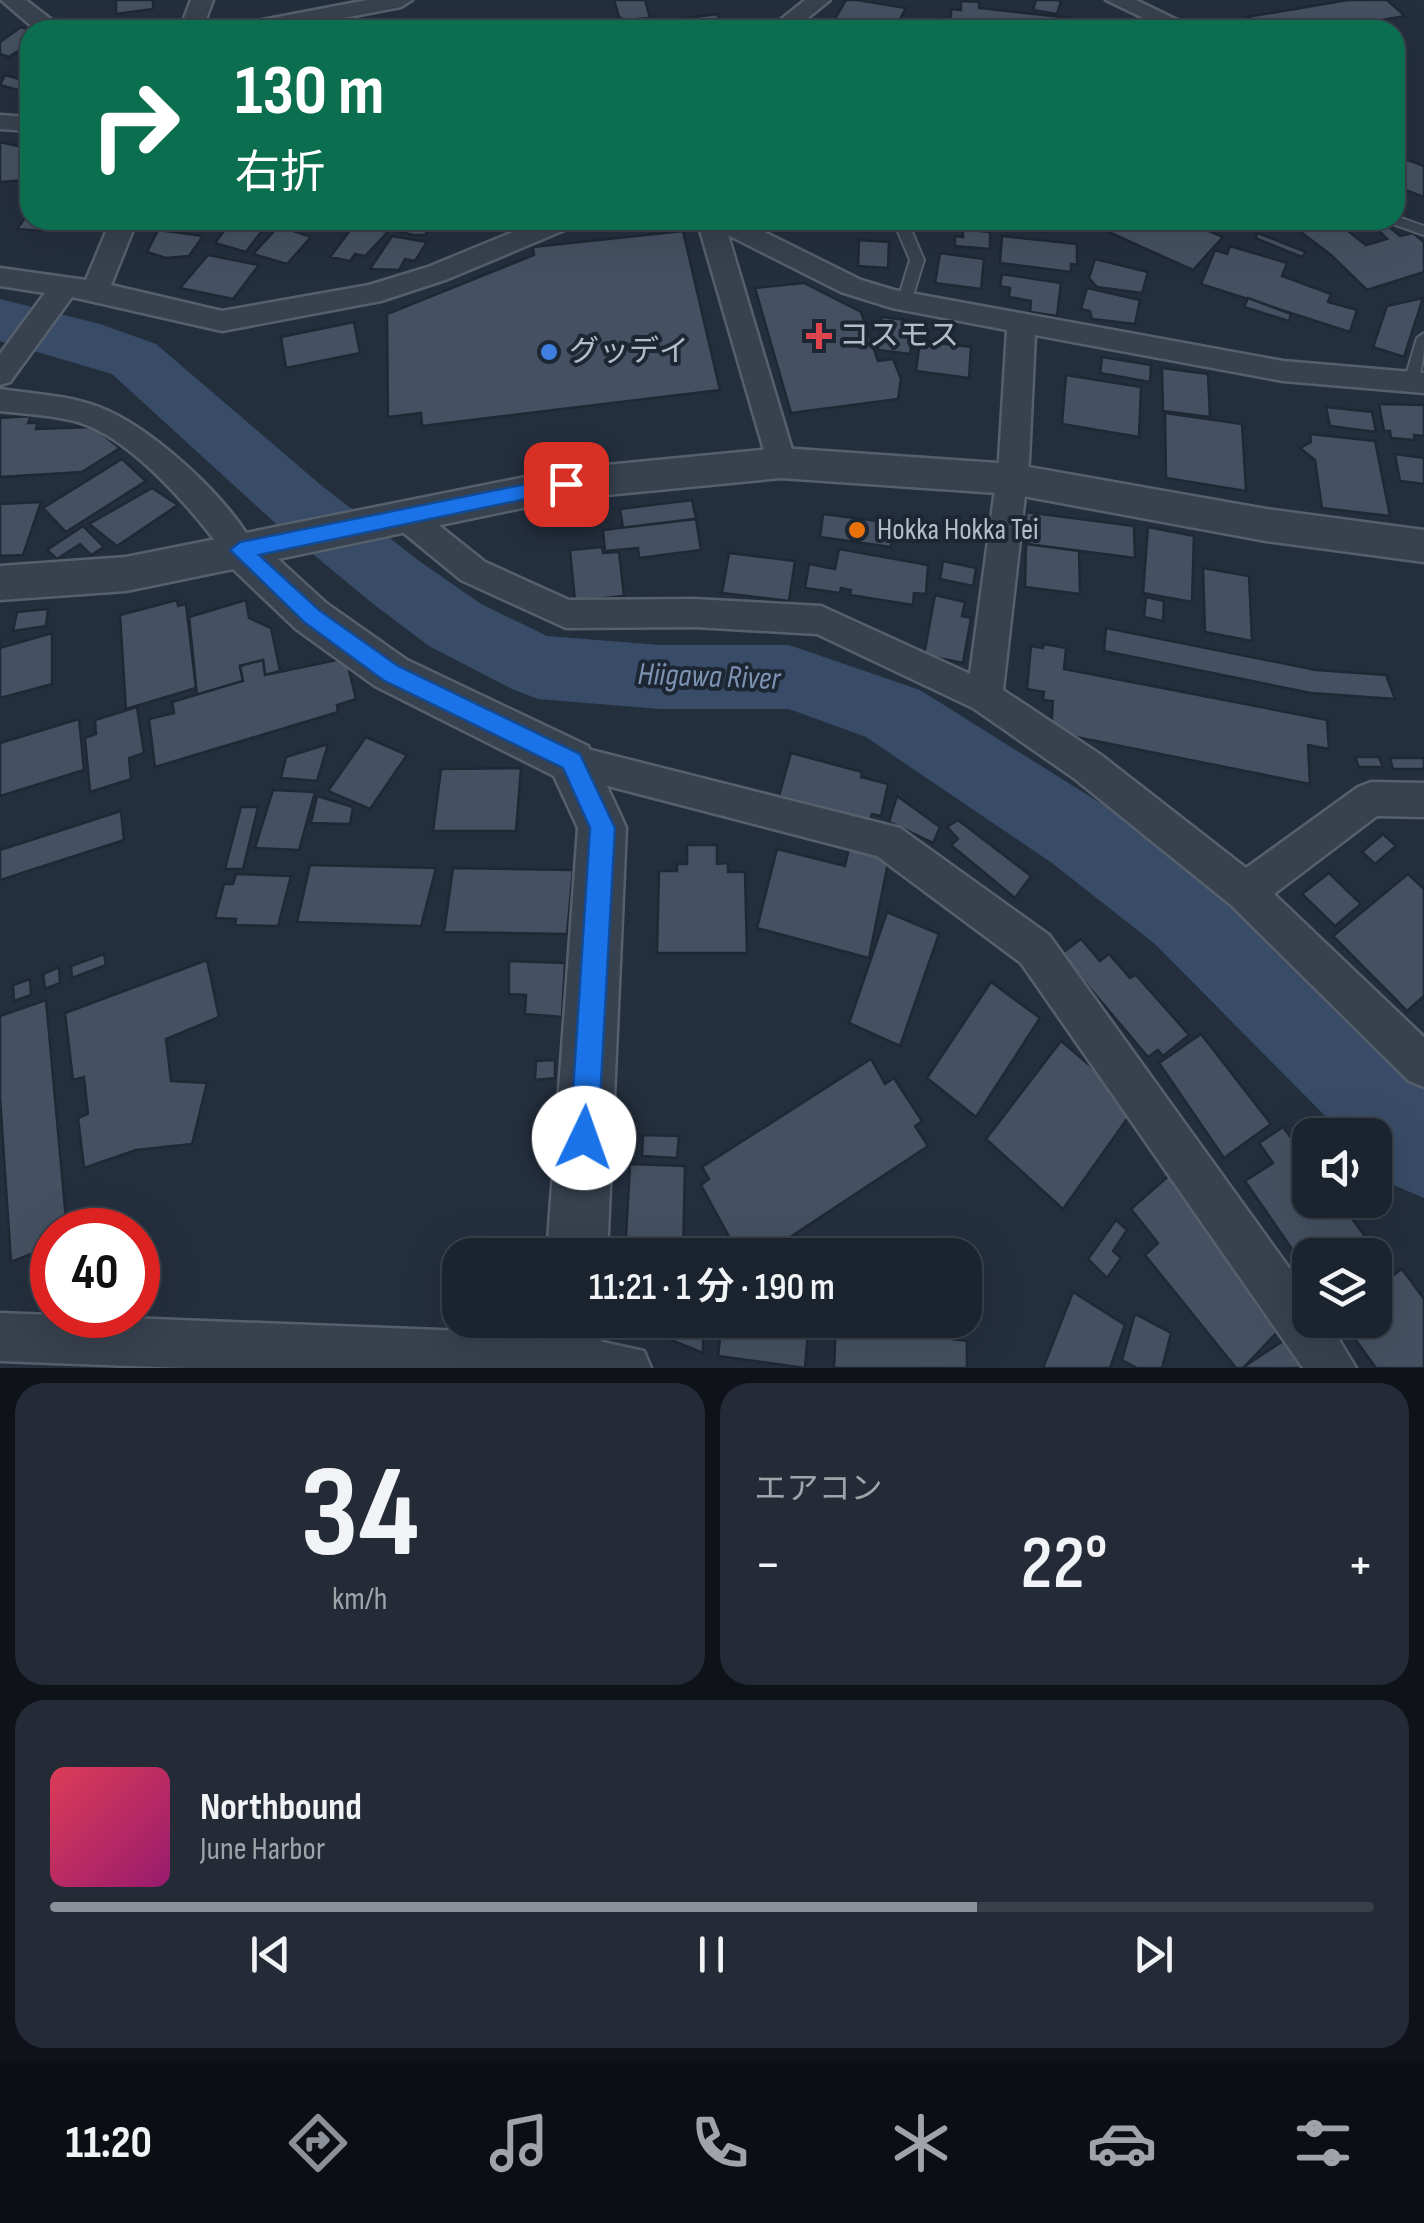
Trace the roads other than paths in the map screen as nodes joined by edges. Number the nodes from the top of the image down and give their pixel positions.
1 (12, 0) edge
2 (401, 0) edge
3 (819, 0) edge
4 (1117, 0) edge
5 (37, 20) edge
6 (298, 20) edge
7 (792, 20) edge
8 (1164, 20) edge
9 (120, 230) edge
10 (541, 230) edge
11 (713, 230) edge
12 (739, 230) edge
13 (904, 230) edge
14 (0, 277) edge
15 (96, 291) junction
16 (61, 292) junction
17 (904, 302) junction
18 (1021, 326) junction
19 (1424, 338) edge
20 (0, 375) edge
21 (1418, 382) edge
22 (0, 400) edge
23 (782, 463) junction
24 (1012, 479) junction
25 (405, 516) junction
26 (1424, 546) edge
27 (240, 550) junction
28 (0, 583) edge
29 (985, 697) junction
30 (571, 761) junction
31 (1424, 800) edge
32 (1244, 892) junction
33 (1424, 1066) edge
34 (578, 1238) edge
35 (0, 1337) edge
36 (585, 1354) edge
37 (1332, 1368) edge

1 - 5 street
2 - 6 street
3 - 7 street
4 - 8 street
9 - 15 street
10 - 15 street
11 - 23 street
12 - 17 street
13 - 17 lane
14 - 16 street
15 - 16 street
16 - 20 street
17 - 18 street
18 - 21 street
18 - 24 street
19 - 21 lane
22 - 27 street
23 - 24 street
23 - 25 street
24 - 26 street
24 - 29 street
25 - 27 street
25 - 29 street
27 - 28 street
27 - 30 street
29 - 32 street
30 - 34 street
30 - 37 street
31 - 32 street
32 - 33 street
35 - 36 street

